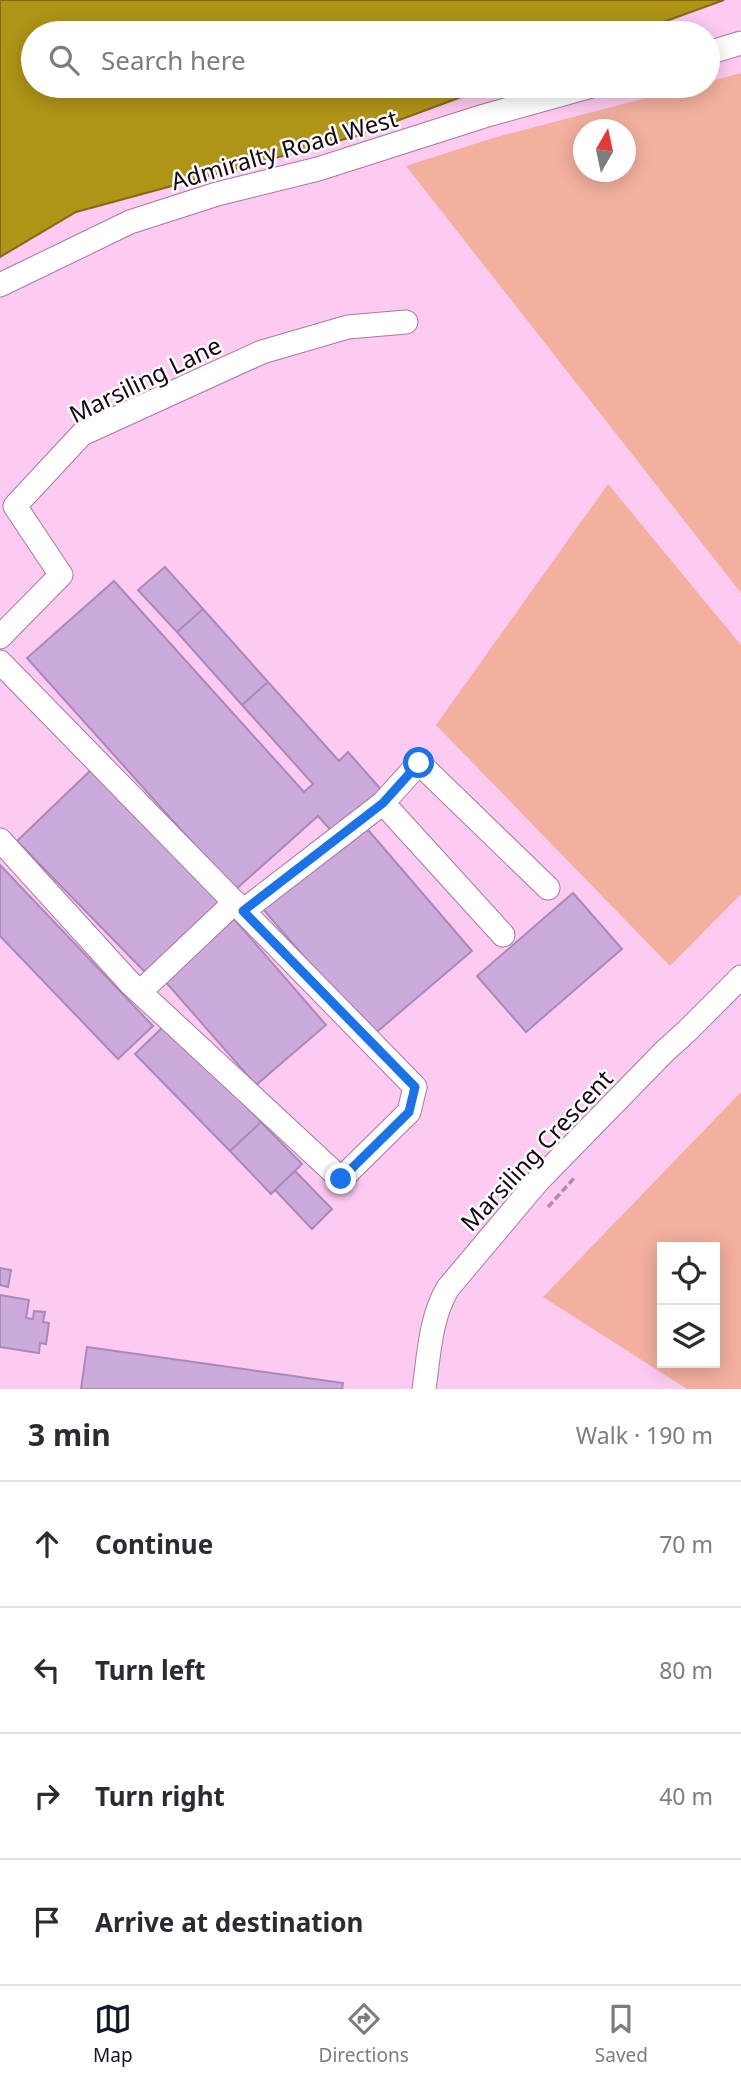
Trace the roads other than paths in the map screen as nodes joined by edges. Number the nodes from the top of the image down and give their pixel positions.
1 (741, 43) edge
2 (720, 49) edge
3 (549, 98) edge
4 (0, 285) edge
5 (406, 322) dead end
6 (0, 637) edge
7 (0, 662) edge
8 (383, 803) junction
9 (0, 840) edge
10 (548, 888) dead end
11 (239, 907) junction
12 (503, 935) dead end
13 (741, 977) edge
14 (139, 992) junction
15 (424, 1389) edge

1 - 2 street
3 - 4 street, Admiralty Road West
5 - 6 street, Marsiling Lane
7 - 11 street
8 - 10 street
8 - 11 street
8 - 12 street
9 - 14 street
11 - 14 street
11 - 14 street
13 - 15 street, Marsiling Crescent

